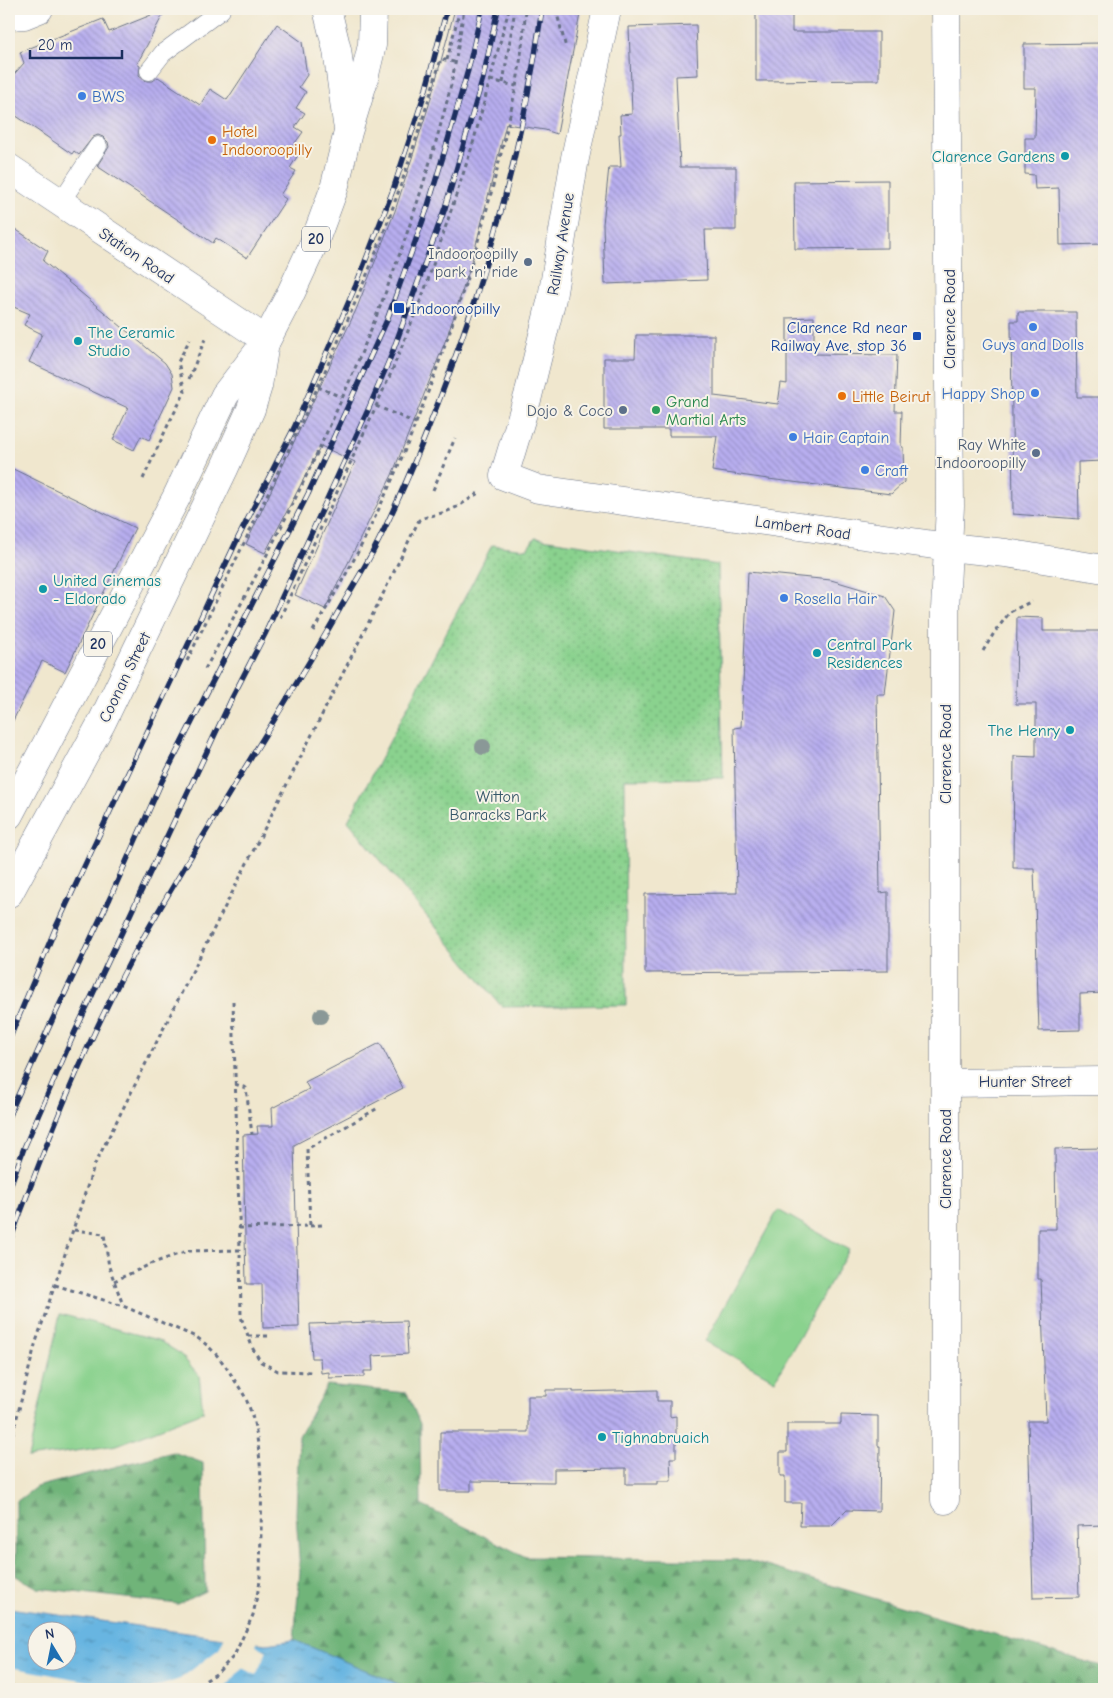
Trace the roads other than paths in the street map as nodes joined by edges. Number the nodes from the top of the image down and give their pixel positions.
1 (327, 9) edge
2 (373, 9) edge
3 (607, 9) edge
4 (946, 9) edge
5 (220, 10) dead end
6 (149, 71) dead end
7 (348, 132) junction
8 (98, 146) dead end
9 (9, 168) edge
10 (60, 203) junction
11 (265, 341) junction
12 (504, 476) joint
13 (948, 547) junction
14 (1104, 569) edge
15 (9, 815) edge
16 (9, 893) edge
17 (1104, 1081) edge
18 (946, 1082) junction
19 (945, 1500) dead end

1 - 7 street, Coonan Street / 20
2 - 7 street, Coonan Street / 20
3 - 12 street, Railway Avenue
4 - 13 street, Clarence Road
5 - 6 lane
7 - 11 street, Coonan Street / 20
8 - 10 lane
9 - 10 street, Station Road
10 - 11 street, Station Road
11 - 15 street, Coonan Street / 20
11 - 16 street, Coonan Street / 20
12 - 13 street, Lambert Road
13 - 14 street, Lambert Road
13 - 18 street, Clarence Road
17 - 18 street, Hunter Street
18 - 19 street, Clarence Road

